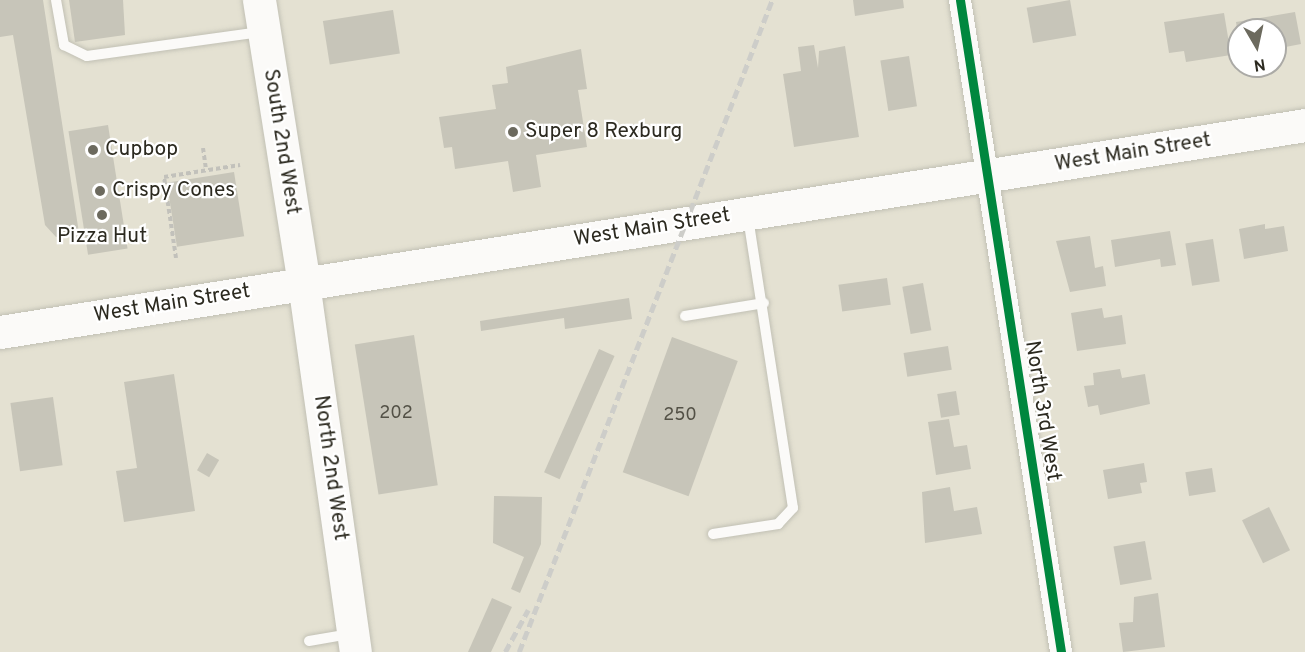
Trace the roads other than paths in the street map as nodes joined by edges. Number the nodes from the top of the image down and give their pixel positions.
1 (56, 0) edge
2 (960, 0) edge
3 (261, 16) edge
4 (1305, 125) edge
5 (987, 175) junction
6 (748, 213) junction
7 (304, 283) junction
8 (764, 303) junction
9 (685, 316) dead end
10 (0, 332) edge
11 (713, 534) dead end
12 (309, 640) dead end
13 (355, 643) edge
14 (1061, 652) edge

1 - 3 lane
2 - 5 street, North 3rd West
3 - 7 main road, South 2nd West
4 - 5 main road, West Main Street
5 - 6 main road, West Main Street
5 - 14 street, North 3rd West
6 - 7 main road, West Main Street
6 - 8 lane
7 - 10 main road, West Main Street
7 - 13 main road, North 2nd West
8 - 9 lane
8 - 11 lane
12 - 13 lane

